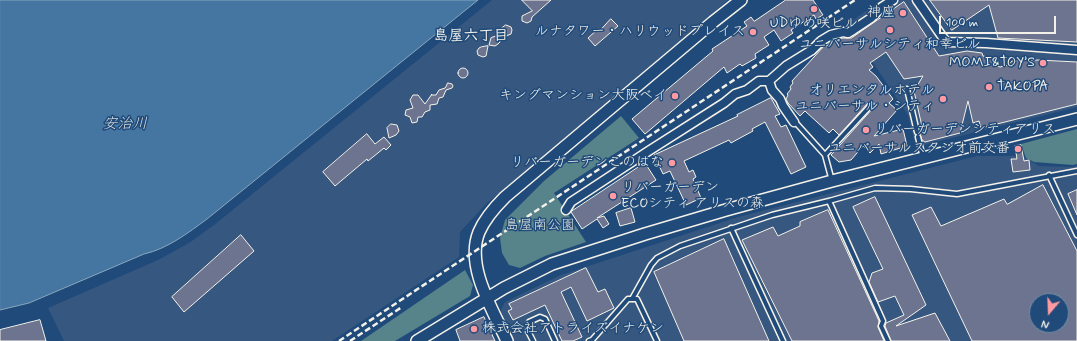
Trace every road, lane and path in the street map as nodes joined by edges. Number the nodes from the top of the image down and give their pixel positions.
1 (741, 0) edge
2 (893, 0) edge
3 (917, 0) edge
4 (1077, 50) edge
5 (770, 81) junction
6 (907, 89) dead end
7 (871, 105) dead end
8 (1077, 119) edge
9 (796, 123) joint
10 (917, 132) dead end
11 (918, 137) dead end
12 (825, 155) junction
13 (923, 158) junction
14 (1077, 171) edge
15 (1049, 176) junction
16 (832, 181) junction
17 (829, 202) junction
18 (566, 210) dead end
19 (731, 228) junction
20 (1077, 235) edge
21 (488, 298) junction
22 (632, 299) junction
23 (416, 341) edge
24 (507, 341) edge
25 (533, 341) edge
26 (556, 341) edge
27 (591, 341) edge
28 (657, 341) edge
29 (783, 341) edge
30 (888, 341) edge

1 - 21 street
2 - 5 street
3 - 4 street
5 - 9 street
5 - 18 street
6 - 10 lane
7 - 12 lane
8 - 13 street
9 - 12 lane
11 - 13 lane
12 - 16 lane
13 - 16 street
14 - 15 lane
15 - 17 lane
15 - 20 lane
16 - 21 street
17 - 19 lane
17 - 30 lane
19 - 22 lane
19 - 29 lane
21 - 23 street
21 - 24 street
22 - 27 lane
22 - 28 lane
25 - 26 lane

